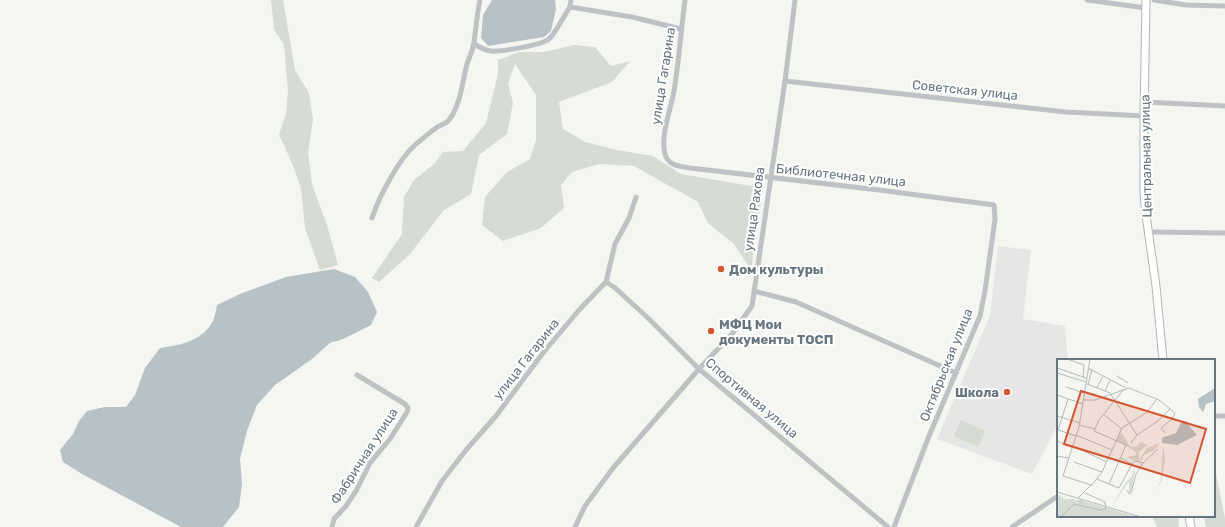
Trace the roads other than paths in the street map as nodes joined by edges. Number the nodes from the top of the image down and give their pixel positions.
1 (480, 0) edge
2 (571, 0) edge
3 (686, 0) edge
4 (795, 0) edge
5 (1087, 0) edge
6 (1146, 0) edge
7 (1154, 0) edge
8 (1225, 6) edge
9 (570, 7) junction
10 (1146, 8) junction
11 (681, 29) junction
12 (474, 44) junction
13 (785, 81) junction
14 (1145, 102) junction
15 (1225, 106) edge
16 (1144, 116) junction
17 (665, 155) joint
18 (770, 178) junction
19 (636, 197) dead end
20 (994, 205) joint
21 (372, 218) dead end
22 (1148, 232) junction
23 (1225, 233) edge
24 (606, 282) junction
25 (754, 292) junction
26 (1163, 359) edge
27 (699, 369) junction
28 (956, 373) junction
29 (357, 375) dead end
30 (1057, 497) edge
31 (1189, 517) edge
32 (332, 527) edge
33 (416, 527) edge
34 (575, 527) edge
35 (888, 527) edge
36 (894, 527) edge
37 (1012, 527) edge
38 (1191, 527) edge

1 - 12 street
2 - 9 street
3 - 11 street, улица Гагарина
4 - 13 street, улица Рахова
5 - 10 street
6 - 10 main road, Центральная улица
7 - 8 street
9 - 11 street
9 - 12 street
10 - 14 main road, Центральная улица
11 - 17 street, улица Гагарина
12 - 21 street
13 - 16 street, Советская улица
13 - 18 street, улица Рахова
14 - 15 street
14 - 16 main road, Центральная улица
16 - 22 main road, Центральная улица
17 - 18 street, Библиотечная улица
18 - 20 street, Библиотечная улица
18 - 25 street, улица Рахова
19 - 24 street
20 - 28 street, Октябрьская улица
22 - 23 street
22 - 26 main road, Центральная улица
24 - 27 street, Спортивная улица
24 - 33 street, улица Гагарина
25 - 27 street, улица Рахова
25 - 28 street
27 - 34 street, улица Рахова
27 - 35 street, Спортивная улица
28 - 36 street, Октябрьская улица
29 - 32 street, Фабричная улица
30 - 37 street
31 - 38 main road

